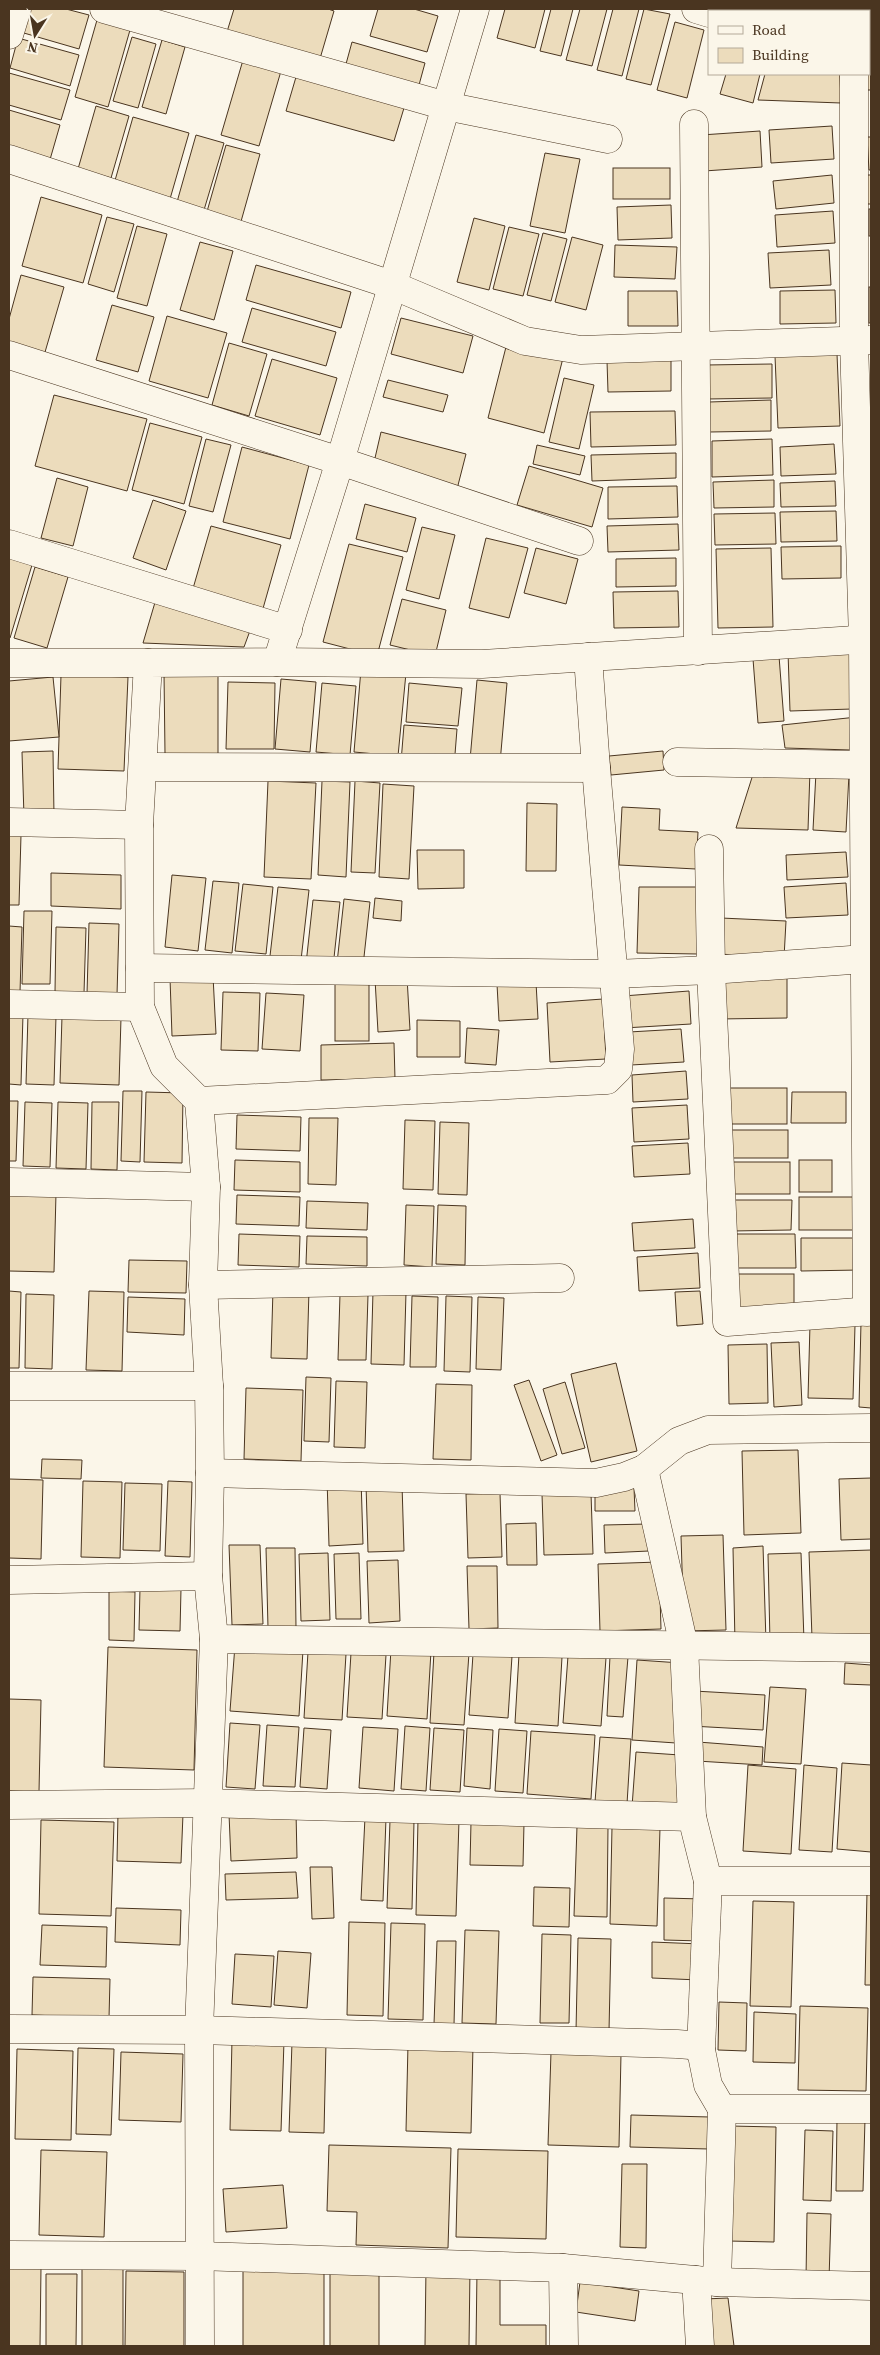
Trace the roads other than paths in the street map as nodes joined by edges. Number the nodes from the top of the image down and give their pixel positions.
1 (17, 9) edge
2 (104, 9) edge
3 (475, 9) edge
4 (9, 35) edge
5 (854, 75) edge
6 (446, 106) junction
7 (694, 124) dead end
8 (608, 139) dead end
9 (9, 159) edge
10 (392, 285) junction
11 (863, 340) edge
12 (695, 345) junction
13 (9, 355) edge
14 (340, 461) junction
15 (579, 541) dead end
16 (9, 544) edge
17 (288, 630) junction
18 (867, 640) edge
19 (698, 651) junction
20 (588, 657) junction
21 (148, 662) junction
22 (277, 662) junction
23 (9, 663) edge
24 (677, 762) dead end
25 (863, 765) junction
26 (144, 767) junction
27 (596, 768) junction
28 (9, 822) edge
29 (139, 825) junction
30 (709, 849) dead end
31 (865, 959) junction
32 (140, 968) junction
33 (711, 970) junction
34 (614, 974) junction
35 (9, 1004) edge
36 (140, 1007) junction
37 (199, 1101) junction
38 (9, 1182) edge
39 (206, 1187) junction
40 (560, 1278) dead end
41 (203, 1285) junction
42 (869, 1311) edge
43 (9, 1386) edge
44 (209, 1386) junction
45 (871, 1428) edge
46 (644, 1469) junction
47 (210, 1473) junction
48 (208, 1576) junction
49 (9, 1580) edge
50 (214, 1639) junction
51 (684, 1646) junction
52 (871, 1648) edge
53 (206, 1803) junction
54 (9, 1805) edge
55 (692, 1817) junction
56 (708, 1881) junction
57 (871, 1881) edge
58 (9, 2029) edge
59 (199, 2030) junction
60 (701, 2050) junction
61 (722, 2109) junction
62 (871, 2109) edge
63 (9, 2254) edge
64 (199, 2256) junction
65 (563, 2268) junction
66 (707, 2281) junction
67 (871, 2286) edge
68 (200, 2346) edge
69 (564, 2346) edge
70 (700, 2346) edge

1 - 4 street
2 - 6 street
3 - 6 street
5 - 11 street
6 - 8 street
6 - 10 street
7 - 12 street
9 - 10 street
10 - 12 street
10 - 14 street
11 - 12 street
11 - 18 street
12 - 19 street
13 - 14 street
14 - 15 street
14 - 17 street
16 - 17 street
17 - 22 street
18 - 19 street
18 - 25 street
19 - 20 street
20 - 22 street
20 - 27 street
21 - 22 street
21 - 23 street
21 - 26 street
24 - 25 street
25 - 31 street
26 - 27 street
26 - 29 street
27 - 34 street
28 - 29 street
29 - 32 street
30 - 33 street
31 - 33 street
31 - 42 street
32 - 34 street
32 - 36 street
33 - 34 street
33 - 42 street
34 - 37 street
35 - 36 street
36 - 37 street
37 - 39 street
38 - 39 street
39 - 41 street
40 - 41 street
41 - 44 street
43 - 44 street
44 - 47 street
45 - 46 street
46 - 47 street
46 - 51 street
47 - 48 street
48 - 49 street
48 - 50 street
50 - 51 street
50 - 53 street
51 - 52 street
51 - 55 street
53 - 54 street
53 - 55 street
53 - 59 street
55 - 56 street
56 - 57 street
56 - 60 street
58 - 59 street
59 - 60 street
59 - 64 street
60 - 61 street
61 - 62 street
61 - 66 street
63 - 64 street
64 - 65 street
64 - 68 street
65 - 66 street
65 - 69 street
66 - 67 street
66 - 70 street

